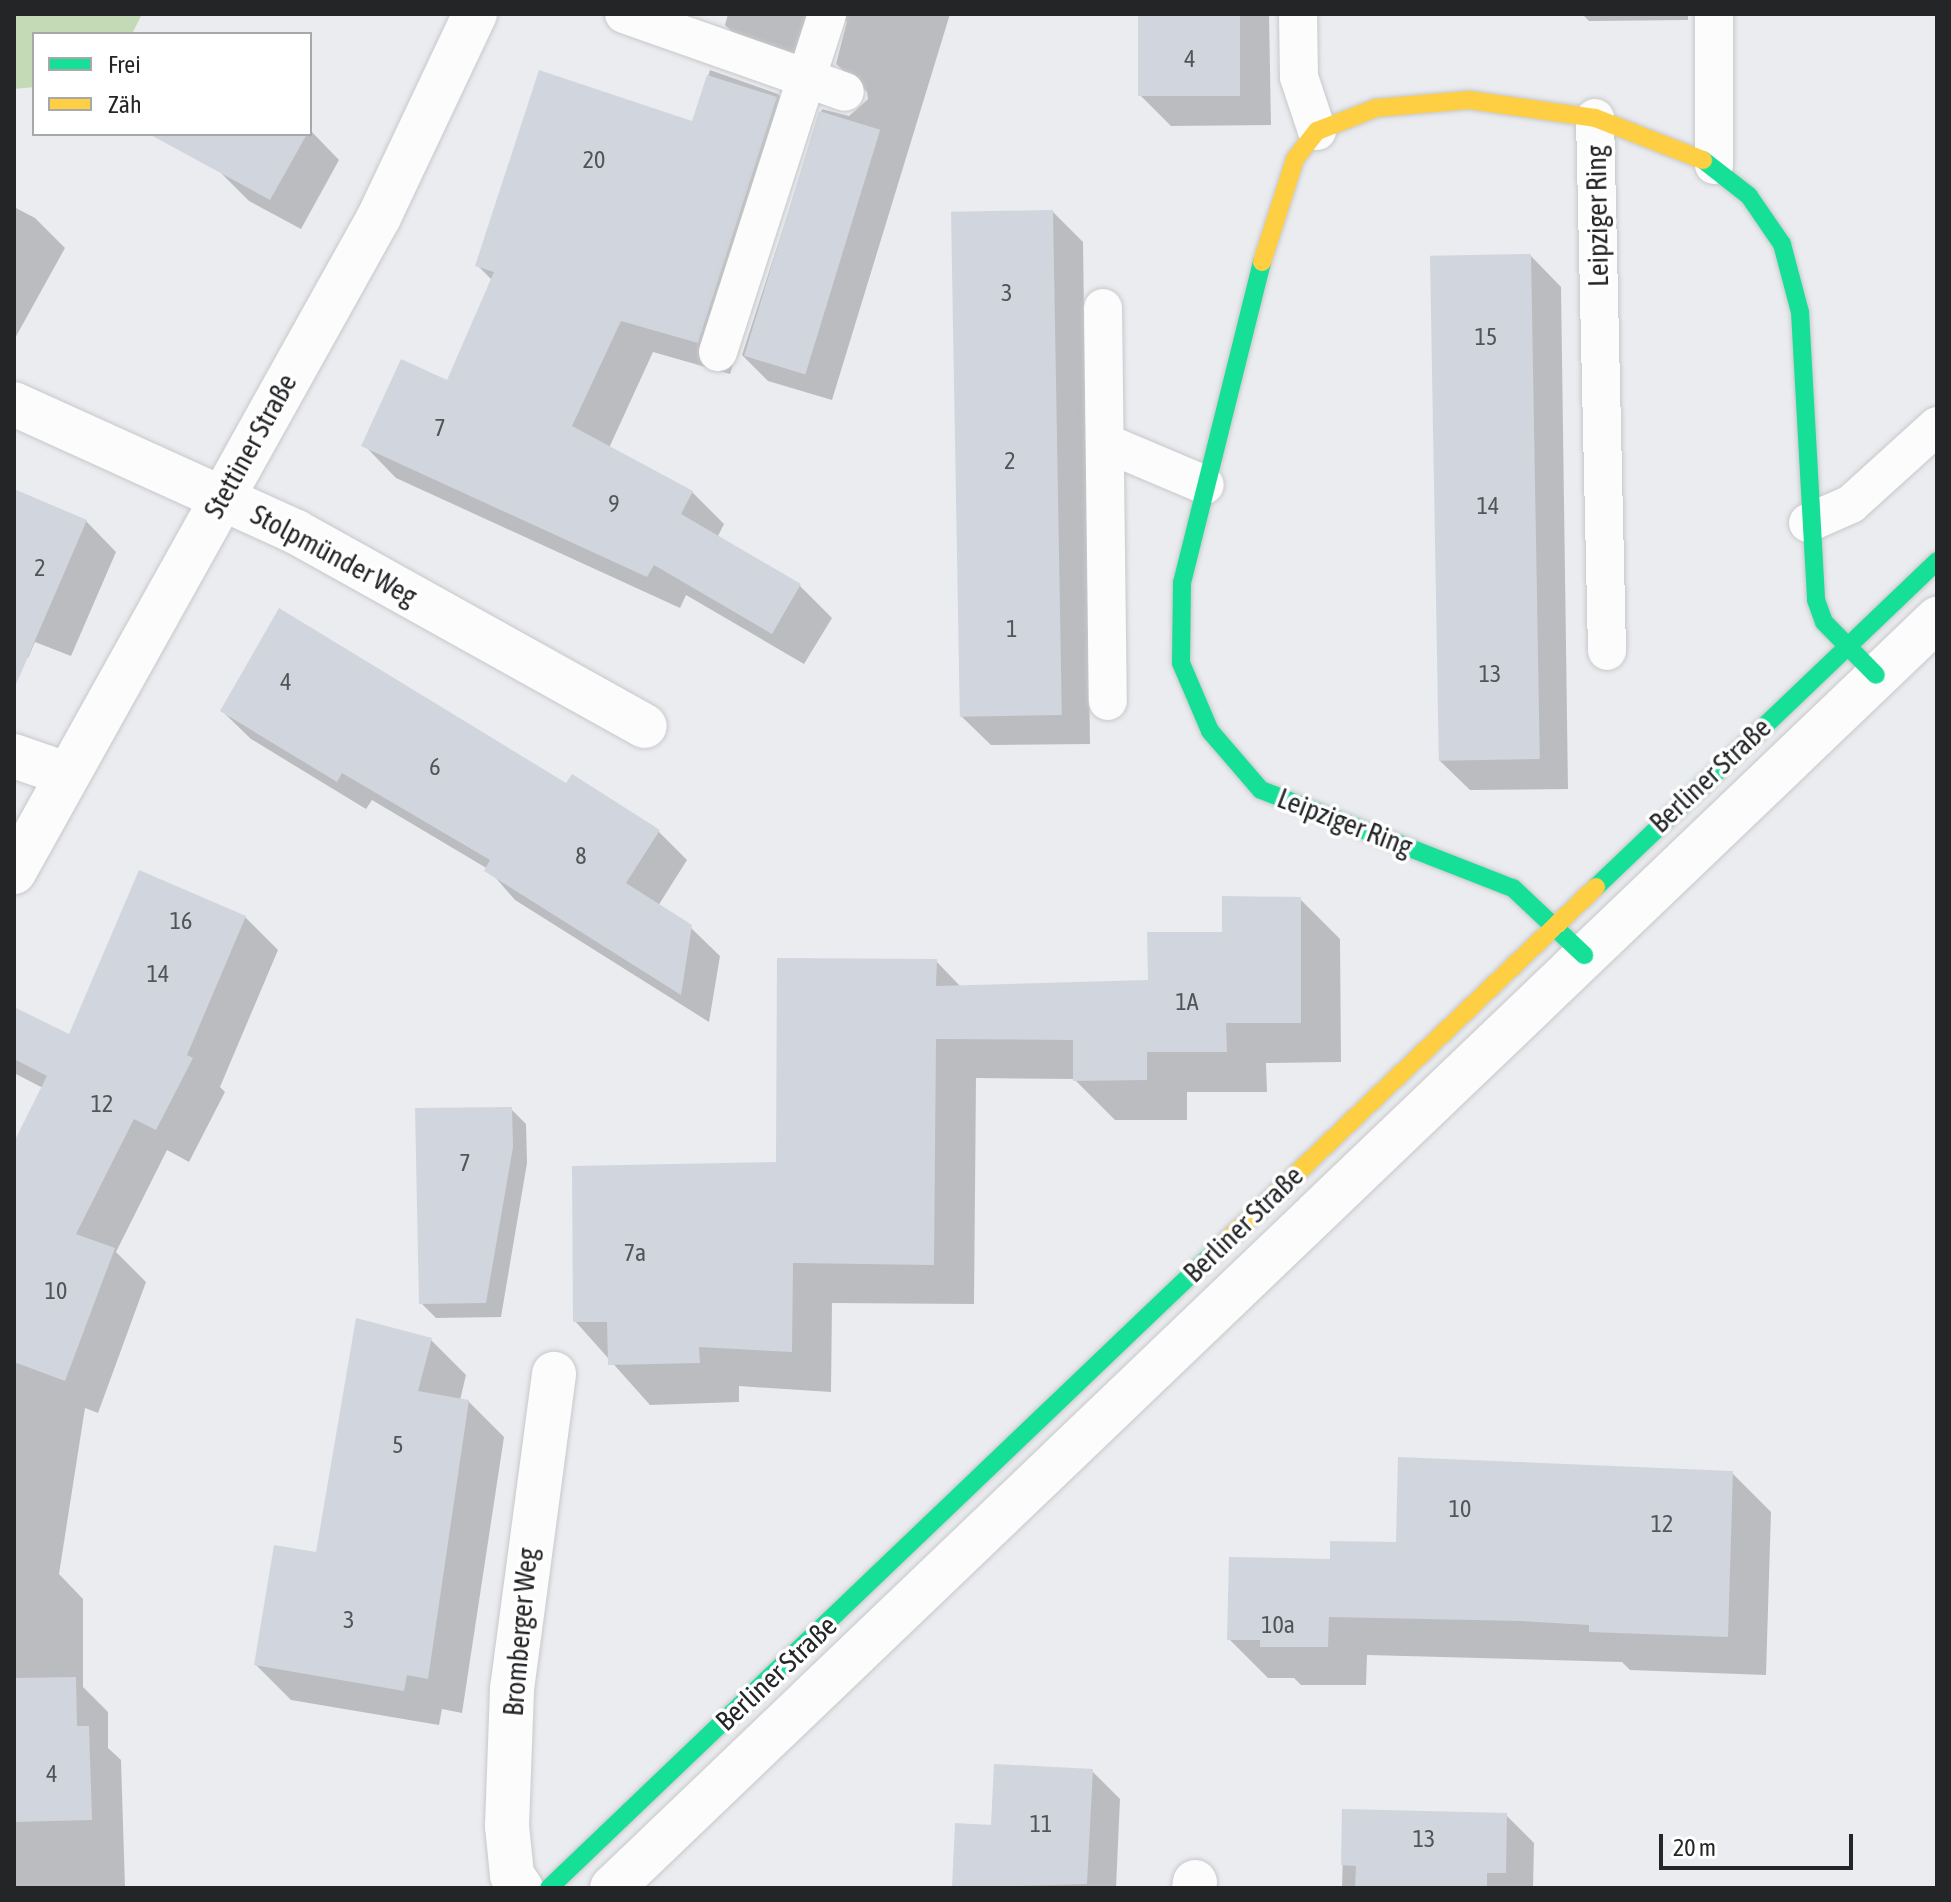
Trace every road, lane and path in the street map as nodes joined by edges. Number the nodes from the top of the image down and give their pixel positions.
1 (475, 14) edge
2 (624, 14) edge
3 (827, 14) edge
4 (1298, 14) edge
5 (1714, 14) edge
6 (808, 81) junction
7 (845, 92) dead end
8 (1595, 118) junction
9 (1317, 131) junction
10 (1714, 165) junction
11 (1103, 308) dead end
12 (718, 352) dead end
13 (14, 404) edge
14 (1937, 426) edge
15 (1108, 444) junction
16 (1205, 485) junction
17 (221, 496) junction
18 (1808, 523) junction
19 (1937, 561) edge
20 (1937, 619) edge
21 (1607, 651) dead end
22 (1860, 661) junction
23 (1108, 701) dead end
24 (645, 726) dead end
25 (14, 756) edge
26 (66, 774) junction
27 (14, 872) edge
28 (1553, 923) junction
29 (1584, 955) junction
30 (554, 1374) dead end
31 (521, 1888) edge
32 (549, 1888) edge
33 (612, 1888) edge

1 - 17 street, Stettiner Straße
2 - 6 lane
3 - 6 lane
4 - 9 lane
5 - 10 lane
6 - 7 lane
6 - 12 lane
8 - 9 street, Leipziger Ring
8 - 10 street, Leipziger Ring
8 - 21 lane, Leipziger Ring
9 - 16 street, Leipziger Ring
10 - 18 street, Leipziger Ring
11 - 15 lane
13 - 17 street, Stolpmünder Weg
14 - 18 lane
15 - 16 lane
15 - 23 lane
16 - 28 street, Leipziger Ring
17 - 24 street, Stolpmünder Weg
17 - 26 street, Stettiner Straße
18 - 22 street, Leipziger Ring
19 - 22 street, Berliner Straße
20 - 22 street, Berliner Straße
22 - 28 street, Berliner Straße
22 - 29 street, Berliner Straße
25 - 26 street
26 - 27 street, Stettiner Straße
28 - 29 street, Leipziger Ring
28 - 32 street, Berliner Straße
29 - 33 street, Berliner Straße
30 - 31 street, Bromberger Weg

